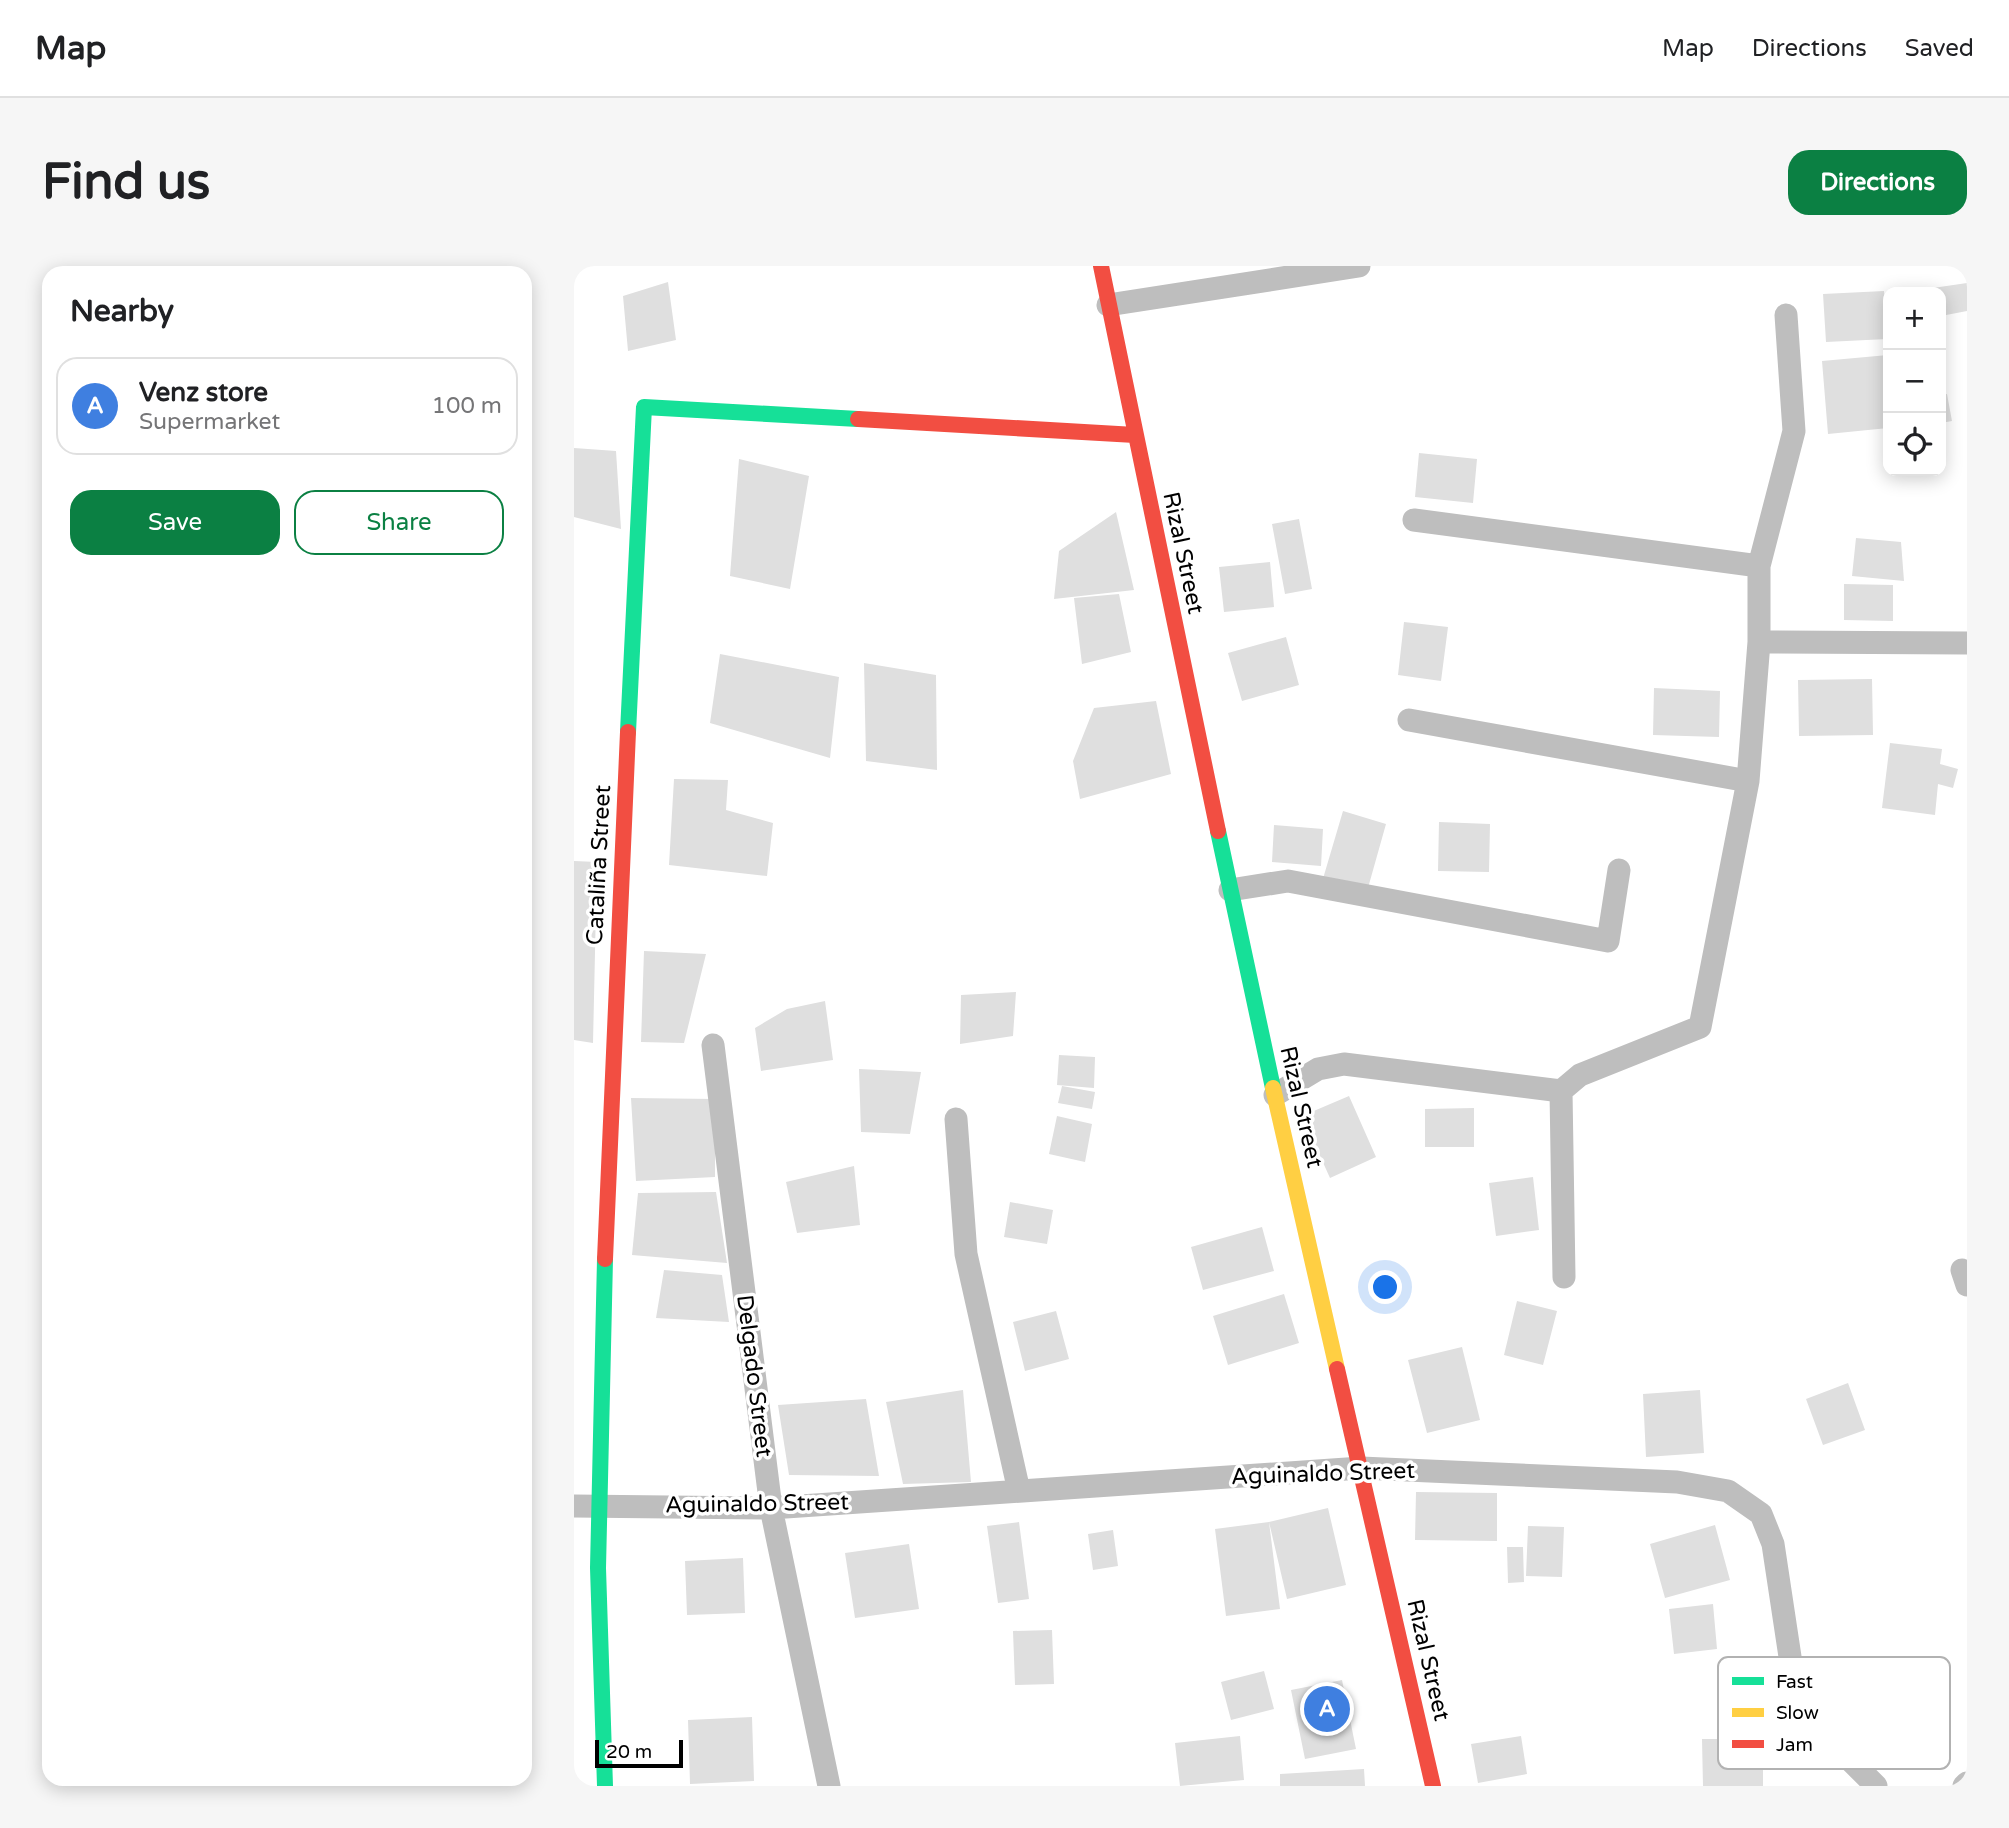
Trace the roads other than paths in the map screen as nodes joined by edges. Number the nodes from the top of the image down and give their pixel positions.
1 (1101, 266) edge
2 (1359, 266) edge
3 (1108, 306) junction
4 (1786, 315) dead end
5 (1135, 435) junction
6 (1414, 520) dead end
7 (1759, 566) junction
8 (1759, 642) junction
9 (1967, 643) edge
10 (1409, 720) dead end
11 (1748, 781) junction
12 (1619, 870) dead end
13 (1230, 890) junction
14 (713, 1045) dead end
15 (1561, 1091) junction
16 (1275, 1095) junction
17 (956, 1119) dead end
18 (1564, 1276) dead end
19 (1361, 1468) junction
20 (1019, 1491) junction
21 (585, 1506) edge
22 (771, 1508) junction
23 (1790, 1657) edge
24 (1859, 1769) edge
25 (605, 1786) edge
26 (828, 1786) edge
27 (1433, 1786) edge
28 (1876, 1786) edge

1 - 3 street, Rizal Street
2 - 3 street
3 - 5 street, Rizal Street
4 - 7 street
5 - 13 street, Rizal Street
5 - 21 street, Cataliña Street
6 - 7 street
7 - 8 street
8 - 9 street
8 - 11 street
10 - 11 street
11 - 15 street
12 - 13 street
13 - 16 street, Rizal Street
14 - 22 street, Delgado Street
15 - 16 street
15 - 18 street
16 - 19 street, Rizal Street
17 - 20 street
19 - 20 street, Aguinaldo Street
19 - 23 street, Aguinaldo Street
19 - 27 street, Rizal Street
20 - 22 street, Aguinaldo Street
21 - 22 street, Aguinaldo Street
21 - 25 street, Cataliña Street
22 - 26 street, Delgado Street
24 - 28 street, Aguinaldo Street

